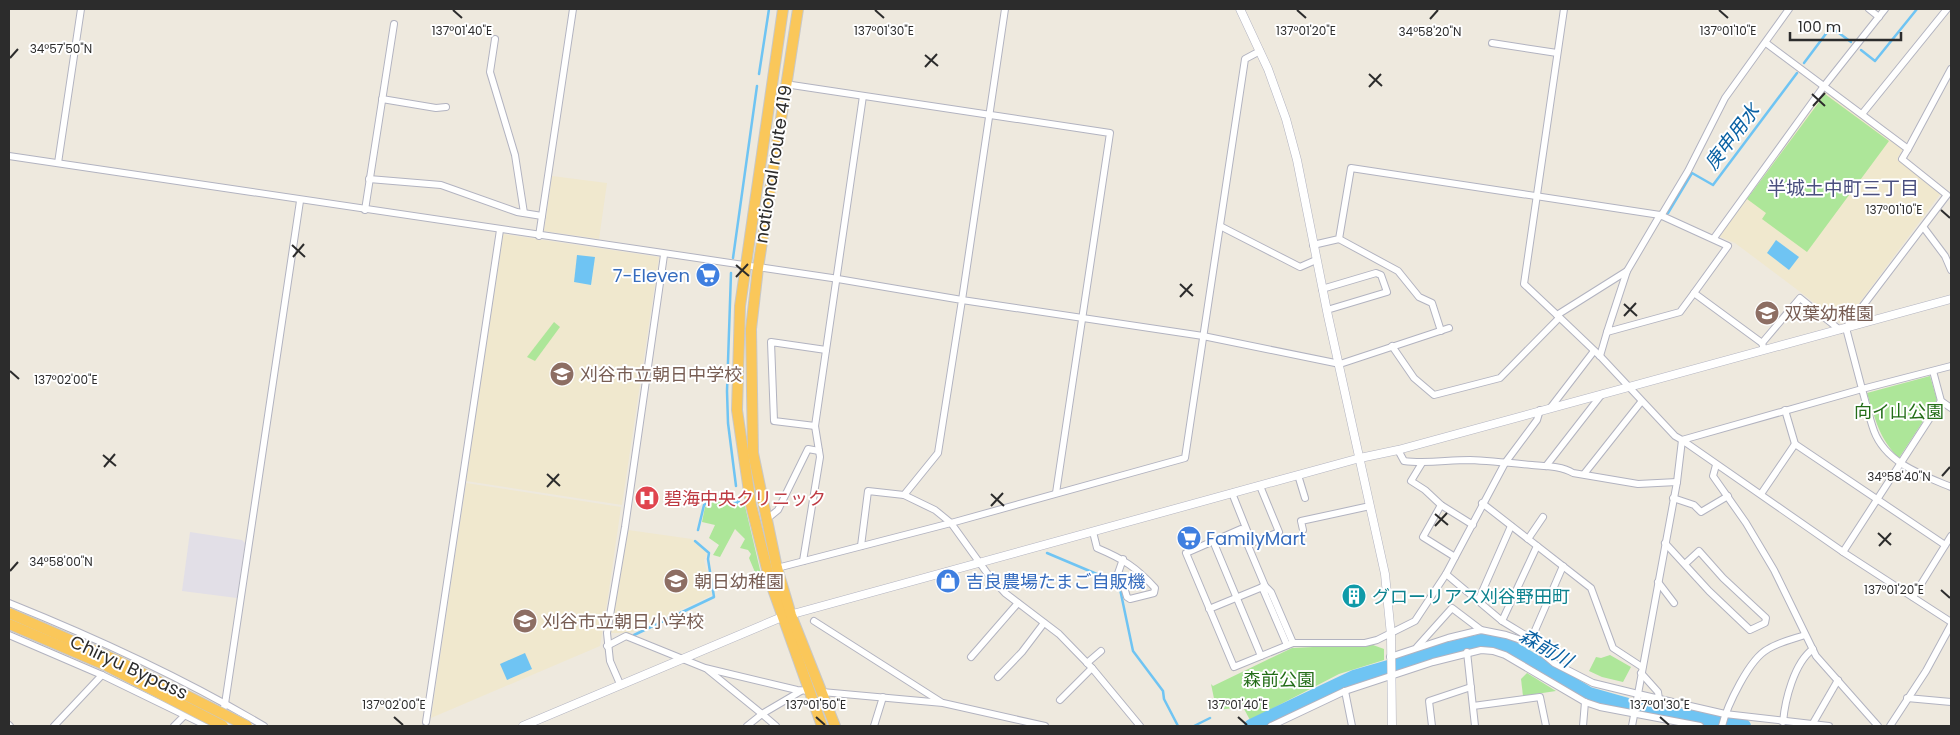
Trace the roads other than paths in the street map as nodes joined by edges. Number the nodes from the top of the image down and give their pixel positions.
1 (81, 9) edge
2 (573, 9) edge
3 (783, 9) edge
4 (798, 9) edge
5 (1005, 9) edge
6 (1240, 9) edge
7 (1564, 9) edge
8 (1790, 9) edge
9 (1869, 9) edge
10 (1885, 9) edge
11 (1947, 9) edge
12 (1879, 17) junction
13 (394, 24) dead end
14 (495, 39) dead end
15 (1766, 42) junction
16 (1492, 43) dead end
17 (1260, 51) junction
18 (1557, 53) junction
19 (1951, 69) edge
20 (785, 84) junction
21 (1824, 86) junction
22 (863, 96) junction
23 (382, 99) junction
24 (446, 107) dead end
25 (989, 114) junction
26 (1862, 114) junction
27 (1908, 149) junction
28 (9, 156) edge
29 (58, 163) junction
30 (369, 180) junction
31 (1949, 193) edge
32 (1536, 196) junction
33 (300, 201) junction
34 (364, 210) junction
35 (524, 213) junction
36 (542, 216) junction
37 (1661, 216) junction
38 (1220, 226) junction
39 (1924, 228) junction
40 (500, 230) junction
41 (539, 236) junction
42 (1714, 238) junction
43 (1339, 239) junction
44 (1313, 245) junction
45 (1948, 254) edge
46 (664, 255) junction
47 (1316, 260) junction
48 (745, 266) junction
49 (758, 268) junction
50 (1951, 270) edge
51 (1627, 271) junction
52 (835, 280) junction
53 (1322, 288) junction
54 (1694, 293) junction
55 (1951, 299) edge
56 (962, 300) junction
57 (1811, 307) dead end
58 (1327, 310) junction
59 (1558, 317) junction
60 (1082, 318) junction
61 (1825, 318) dead end
62 (1450, 328) dead end
63 (1843, 329) junction
64 (1441, 331) junction
65 (1607, 332) junction
66 (1203, 336) junction
67 (1392, 346) junction
68 (1763, 347) junction
69 (826, 350) junction
70 (1594, 350) junction
71 (1600, 356) junction
72 (1340, 364) junction
73 (1951, 366) edge
74 (1933, 371) junction
75 (1627, 386) junction
76 (1862, 389) junction
77 (1603, 393) junction
78 (1942, 401) junction
79 (1641, 402) junction
80 (1551, 407) junction
81 (1951, 408) edge
82 (1540, 410) junction
83 (1785, 410) junction
84 (815, 426) junction
85 (1682, 440) junction
86 (1795, 444) junction
87 (1398, 450) junction
88 (819, 451) junction
89 (1360, 458) junction
90 (1422, 463) junction
91 (1505, 463) junction
92 (1899, 463) junction
93 (1716, 465) junction
94 (1546, 466) junction
95 (1298, 474) junction
96 (1584, 474) junction
97 (1677, 482) junction
98 (1260, 486) junction
99 (1951, 487) edge
100 (1056, 493) junction
101 (1232, 493) junction
102 (1761, 494) junction
103 (904, 495) junction
104 (1728, 496) junction
105 (1305, 498) dead end
106 (1673, 498) junction
107 (1877, 500) junction
108 (1482, 503) junction
109 (1441, 505) junction
110 (1370, 506) junction
111 (1543, 517) dead end
112 (767, 519) junction
113 (951, 523) junction
114 (1473, 525) junction
115 (1510, 526) junction
116 (1303, 530) dead end
117 (1092, 532) junction
118 (1951, 536) edge
119 (1528, 539) junction
120 (1213, 541) junction
121 (1665, 542) junction
122 (1945, 545) junction
123 (861, 546) junction
124 (1537, 546) junction
125 (1843, 552) junction
126 (1456, 557) junction
127 (1123, 559) junction
128 (803, 561) junction
129 (979, 562) junction
130 (1685, 564) junction
131 (1563, 566) junction
132 (778, 568) junction
133 (1446, 574) junction
134 (1658, 582) junction
135 (1264, 586) junction
136 (1913, 597) junction
137 (1237, 598) junction
138 (1478, 601) junction
139 (9, 603) edge
140 (1018, 603) junction
141 (1674, 603) dead end
142 (1210, 609) junction
143 (9, 613) edge
144 (787, 616) junction
145 (814, 621) dead end
146 (1502, 621) junction
147 (1044, 623) junction
148 (9, 624) edge
149 (1951, 624) edge
150 (1481, 630) junction
151 (1805, 634) junction
152 (9, 635) edge
153 (1391, 635) junction
154 (1530, 640) junction
155 (1290, 644) junction
156 (608, 646) junction
157 (1416, 648) junction
158 (1813, 649) junction
159 (1101, 650) dead end
160 (1467, 652) junction
161 (1261, 656) junction
162 (971, 657) dead end
163 (1390, 657) junction
164 (684, 658) junction
165 (1089, 665) junction
166 (706, 668) junction
167 (1642, 670) junction
168 (102, 675) junction
169 (1390, 675) junction
170 (998, 677) dead end
171 (1838, 680) junction
172 (620, 684) junction
173 (1471, 688) junction
174 (806, 691) junction
175 (1344, 691) junction
176 (822, 692) junction
177 (1638, 694) junction
178 (883, 697) junction
179 (1907, 698) junction
180 (1659, 699) junction
181 (1060, 700) dead end
182 (1584, 702) junction
183 (1951, 702) edge
184 (942, 703) junction
185 (225, 704) junction
186 (1473, 706) junction
187 (762, 714) junction
188 (1634, 714) junction
189 (1726, 714) junction
190 (185, 715) junction
191 (426, 722) dead end
192 (1784, 722) junction
193 (1026, 724) edge
194 (1677, 724) edge
195 (1812, 725) junction
196 (54, 726) edge
197 (174, 726) edge
198 (207, 726) edge
199 (216, 726) edge
200 (223, 726) edge
201 (247, 726) edge
202 (264, 726) edge
203 (523, 726) edge
204 (747, 726) edge
205 (776, 726) edge
206 (822, 726) edge
207 (835, 726) edge
208 (874, 726) edge
209 (1046, 726) edge
210 (1140, 726) edge
211 (1271, 726) edge
212 (1352, 726) edge
213 (1392, 726) edge
214 (1432, 726) edge
215 (1475, 726) edge
216 (1546, 726) edge
217 (1583, 726) edge
218 (1632, 726) edge
219 (1700, 726) edge
220 (1722, 726) edge
221 (1829, 726) edge
222 (1878, 726) edge
223 (1890, 726) edge

1 - 29 street
2 - 36 street
3 - 48 highway, national route 419
4 - 20 highway, national route 419
5 - 25 street
6 - 17 street
7 - 18 street
8 - 15 street
9 - 12 street
10 - 12 street
11 - 26 street
12 - 21 street
13 - 23 street
14 - 35 street
15 - 21 street
15 - 37 street
16 - 18 street
17 - 38 street
17 - 44 street
18 - 32 street
19 - 27 street
20 - 22 street
20 - 49 highway, national route 419
21 - 26 street
21 - 42 street
22 - 25 street
22 - 52 street
23 - 24 street
23 - 30 street
25 - 56 street
25 - 60 street
26 - 27 street
27 - 31 street
28 - 29 street
29 - 33 street
30 - 34 street
30 - 35 street
31 - 39 street
32 - 37 street
32 - 43 street
32 - 59 street
33 - 34 street
33 - 185 street
34 - 40 street
35 - 36 street
36 - 41 street
37 - 42 street
37 - 51 street
38 - 47 street
38 - 66 street
39 - 45 street
39 - 63 street
40 - 41 street
40 - 191 street
41 - 46 street
42 - 54 street
43 - 44 street
43 - 64 street
44 - 47 street
45 - 50 street
46 - 48 street
46 - 156 street
47 - 53 street
48 - 49 street
48 - 144 highway, national route 419
49 - 52 street
49 - 112 highway, national route 419
51 - 59 street
51 - 65 street
52 - 56 street
52 - 69 street
53 - 58 street
53 - 58 street
54 - 65 street
54 - 68 street
55 - 63 street
56 - 60 street
56 - 103 street
57 - 68 street
58 - 72 street
59 - 67 street
59 - 70 street
60 - 66 street
60 - 100 street
61 - 63 street
62 - 64 street
63 - 68 street
63 - 76 street
64 - 67 street
65 - 71 street
66 - 72 street
66 - 100 street
67 - 72 street
68 - 75 street
69 - 84 street
69 - 84 street
70 - 71 street
70 - 80 street
71 - 75 street
72 - 89 street
73 - 74 street
74 - 76 street
74 - 78 street
75 - 77 street
75 - 79 street
76 - 83 street
76 - 92 street
77 - 80 street
77 - 94 street
78 - 81 street
78 - 92 street
79 - 85 street
79 - 96 street
80 - 82 street
82 - 87 street
82 - 91 street
83 - 85 street
83 - 86 street
84 - 88 street
85 - 93 street
85 - 97 street
86 - 102 street
86 - 107 street
87 - 89 street
87 - 90 street
88 - 112 street
88 - 128 street
89 - 95 street
89 - 110 street
90 - 91 street
90 - 109 street
91 - 94 street
91 - 108 street
92 - 99 street
92 - 107 street
93 - 102 street
93 - 104 street
94 - 96 street
95 - 98 street
95 - 105 street
96 - 97 street
97 - 106 street
98 - 101 street
98 - 101 street
100 - 113 street
101 - 117 street
102 - 125 street
103 - 113 street
103 - 123 street
104 - 106 street
104 - 151 street
106 - 121 street
107 - 122 street
107 - 125 street
108 - 114 street
108 - 115 street
109 - 114 street
109 - 126 street
110 - 116 street
110 - 153 street
111 - 119 street
112 - 132 highway, national route 419
113 - 123 street
113 - 129 street
114 - 126 street
115 - 119 street
115 - 138 street
117 - 127 street
117 - 129 street
118 - 122 street
119 - 124 street
120 - 135 street
120 - 137 street
120 - 142 street
121 - 130 street
121 - 134 street
122 - 136 street
123 - 128 street
124 - 131 street
124 - 146 street
125 - 136 street
126 - 133 street
127 - 127 street
128 - 132 street
129 - 140 street
129 - 144 street
130 - 130 street
131 - 154 street
131 - 167 street
132 - 144 highway, national route 419
133 - 138 street
133 - 153 street
134 - 141 street
134 - 167 street
135 - 137 street
135 - 155 street
136 - 149 street
137 - 142 street
137 - 161 street
138 - 146 street
139 - 185 street
140 - 147 street
140 - 162 street
142 - 161 street
143 - 201 highway, Chiryu Bypass, bridge
144 - 164 street
144 - 174 highway, national route 419
144 - 176 highway, national route 419
145 - 184 street
146 - 154 street
147 - 165 street
147 - 170 street
148 - 200 highway, Chiryu Bypass, bridge
149 - 179 street
150 - 154 street
150 - 157 street
150 - 157 street
151 - 158 street
151 - 189 street
152 - 168 street
153 - 155 street
153 - 163 street
154 - 177 street
155 - 161 street
156 - 164 street
156 - 172 street
157 - 163 street
158 - 171 street
158 - 192 street
159 - 165 street
160 - 169 street
160 - 173 street
160 - 182 street
163 - 169 street
164 - 166 street
164 - 172 street
165 - 181 street
165 - 210 street
166 - 174 street
166 - 187 street
167 - 177 street
167 - 180 street
168 - 190 street
168 - 196 street
169 - 175 street
169 - 213 street
171 - 195 street
171 - 222 street
172 - 203 street
173 - 186 street
173 - 214 street
174 - 187 street
174 - 206 highway, national route 419
175 - 211 street
175 - 212 street
176 - 178 street
176 - 207 highway, national route 419
177 - 180 street
177 - 188 street
178 - 184 street
178 - 208 street
179 - 183 street
179 - 223 street
180 - 189 street
182 - 188 street
182 - 217 street
184 - 193 street
185 - 199 street
185 - 202 street
186 - 215 street
186 - 216 street
187 - 204 street
187 - 205 street
188 - 194 street
188 - 218 street
189 - 192 street
189 - 220 street
190 - 197 street
190 - 198 street
192 - 195 street
193 - 209 street
194 - 219 street
195 - 221 street

